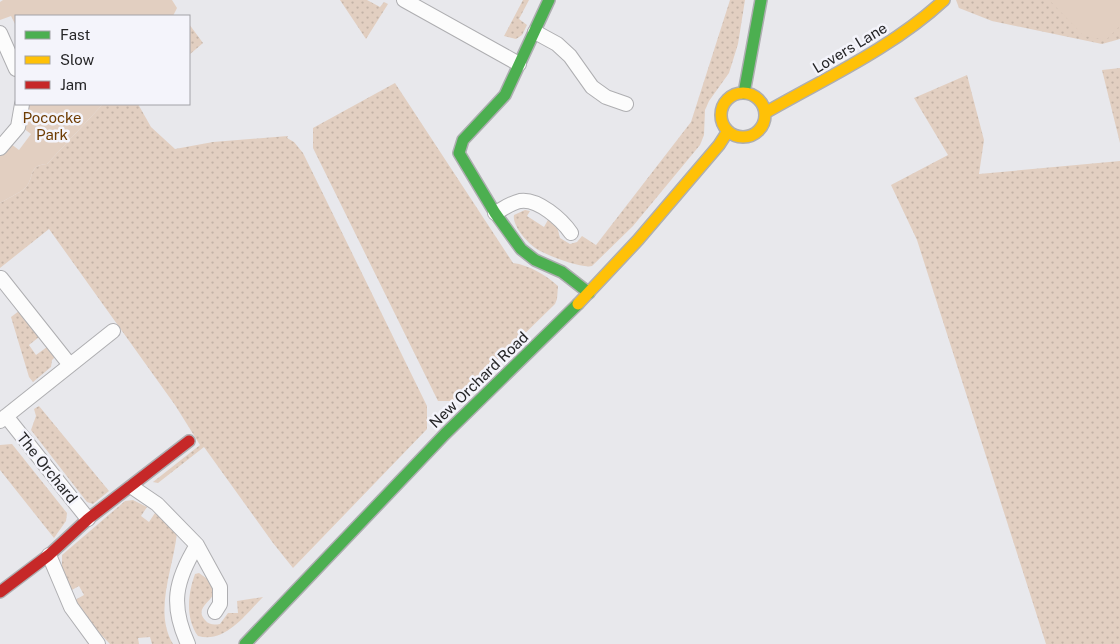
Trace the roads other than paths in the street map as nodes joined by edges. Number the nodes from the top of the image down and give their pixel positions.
1 (404, 0) edge
2 (549, 0) edge
3 (761, 0) edge
4 (944, 0) edge
5 (535, 32) junction
6 (0, 34) edge
7 (519, 64) junction
8 (15, 67) edge
9 (744, 93) junction
10 (626, 104) dead end
11 (22, 105) edge
12 (765, 113) junction
13 (728, 131) junction
14 (0, 148) edge
15 (495, 213) junction
16 (571, 234) dead end
17 (1, 278) dead end
18 (589, 293) junction
19 (113, 331) dead end
20 (70, 365) junction
21 (3, 419) edge
22 (189, 441) dead end
23 (132, 487) junction
24 (88, 519) junction
25 (197, 545) junction
26 (49, 555) junction
27 (0, 592) edge
28 (215, 612) dead end
29 (98, 644) edge
30 (188, 644) edge
31 (245, 644) edge

1 - 7 street
2 - 5 street
3 - 9 street
4 - 12 street, Lovers Lane
5 - 7 street
5 - 10 street
6 - 8 street
7 - 15 street
9 - 12 street
9 - 13 street
11 - 14 street
12 - 13 street
13 - 18 street, New Orchard Road
15 - 16 street
15 - 18 street
17 - 20 street
18 - 31 street, New Orchard Road
19 - 20 street, The Orchard
20 - 21 street, The Orchard
21 - 24 street, The Orchard
22 - 23 street
23 - 24 street
23 - 25 street
24 - 26 street
25 - 28 street
25 - 30 street
26 - 27 street
26 - 29 street

